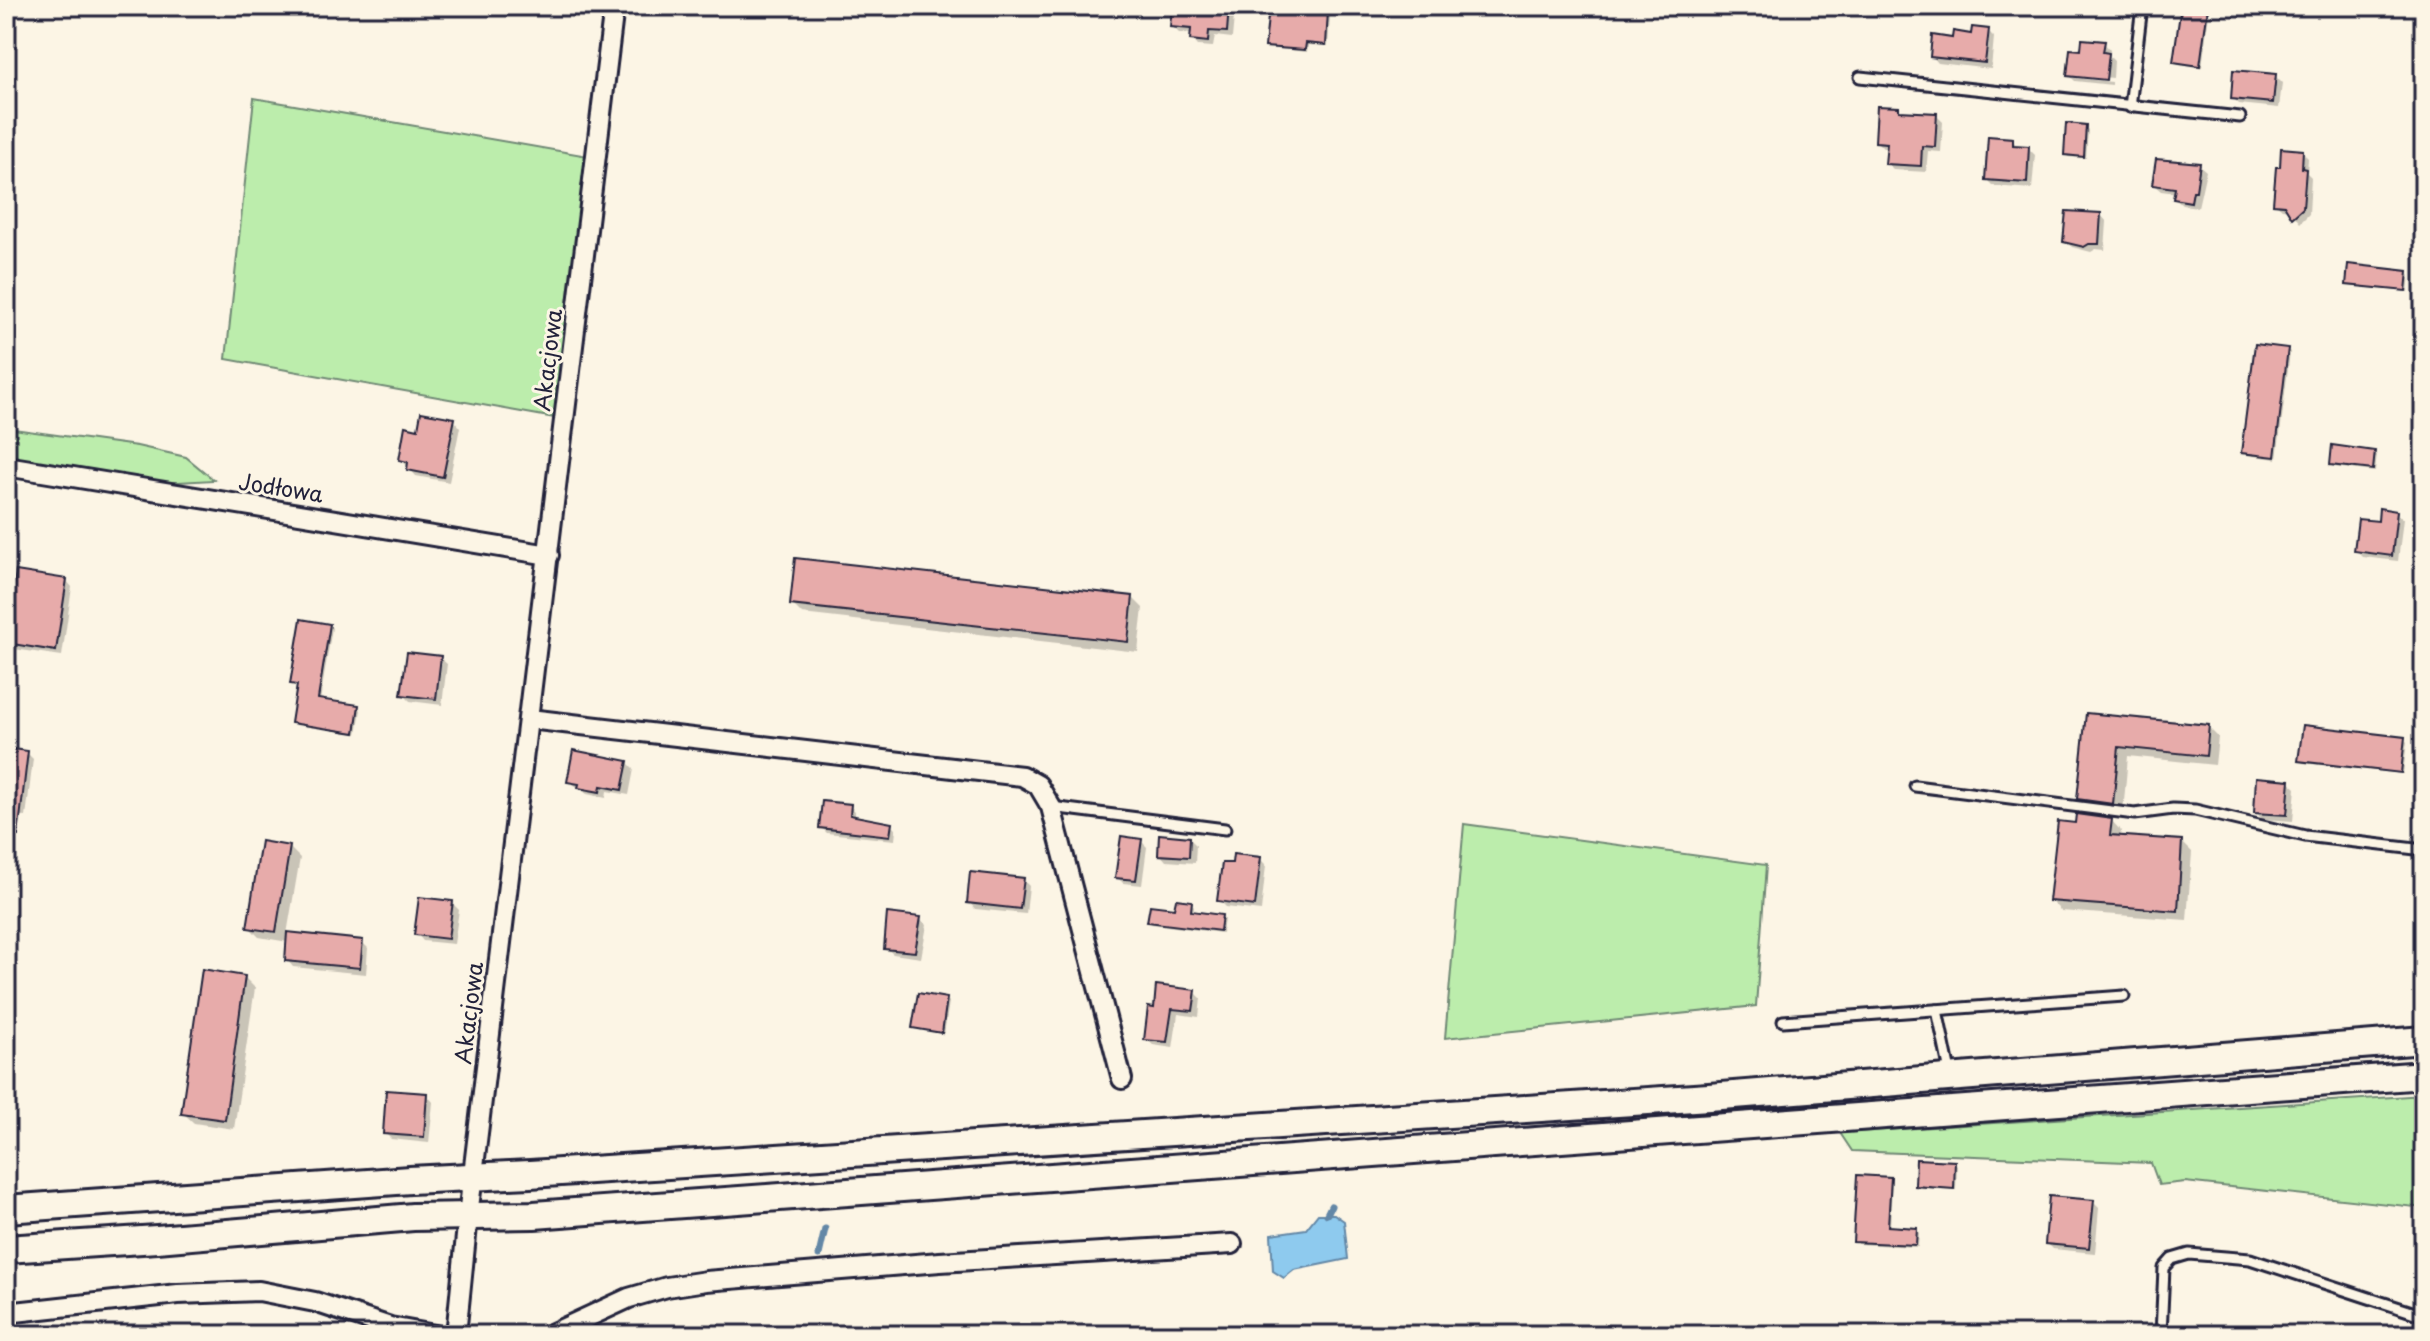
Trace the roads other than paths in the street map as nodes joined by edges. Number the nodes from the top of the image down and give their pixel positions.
1 (614, 6) edge
2 (2142, 6) edge
3 (1860, 77) dead end
4 (2130, 107) junction
5 (2240, 117) dead end
6 (6, 466) edge
7 (549, 555) junction
8 (529, 719) junction
9 (1915, 786) dead end
10 (1051, 807) junction
11 (1225, 829) dead end
12 (2424, 850) edge
13 (2124, 996) dead end
14 (1937, 1010) junction
15 (1783, 1021) dead end
16 (2424, 1040) edge
17 (2424, 1075) edge
18 (1951, 1078) junction
19 (1122, 1079) dead end
20 (472, 1177) junction
21 (6, 1209) edge
22 (468, 1216) junction
23 (1232, 1244) dead end
24 (6, 1249) edge
25 (6, 1313) edge
26 (2424, 1316) edge
27 (435, 1335) edge
28 (456, 1335) edge
29 (549, 1335) edge
30 (2161, 1335) edge

1 - 7 street, Akacjowa
2 - 4 lane
3 - 4 lane
4 - 5 lane
6 - 7 street, Jodłowa
7 - 8 street, Akacjowa
8 - 10 street
8 - 20 street, Akacjowa
9 - 12 lane
10 - 11 lane
10 - 19 street
13 - 14 lane
14 - 15 lane
14 - 18 lane
16 - 18 main road
17 - 22 main road
18 - 20 main road
20 - 21 main road
20 - 22 street, Akacjowa
22 - 24 main road
22 - 28 street, Akacjowa
23 - 29 street
25 - 27 street
26 - 30 lane

